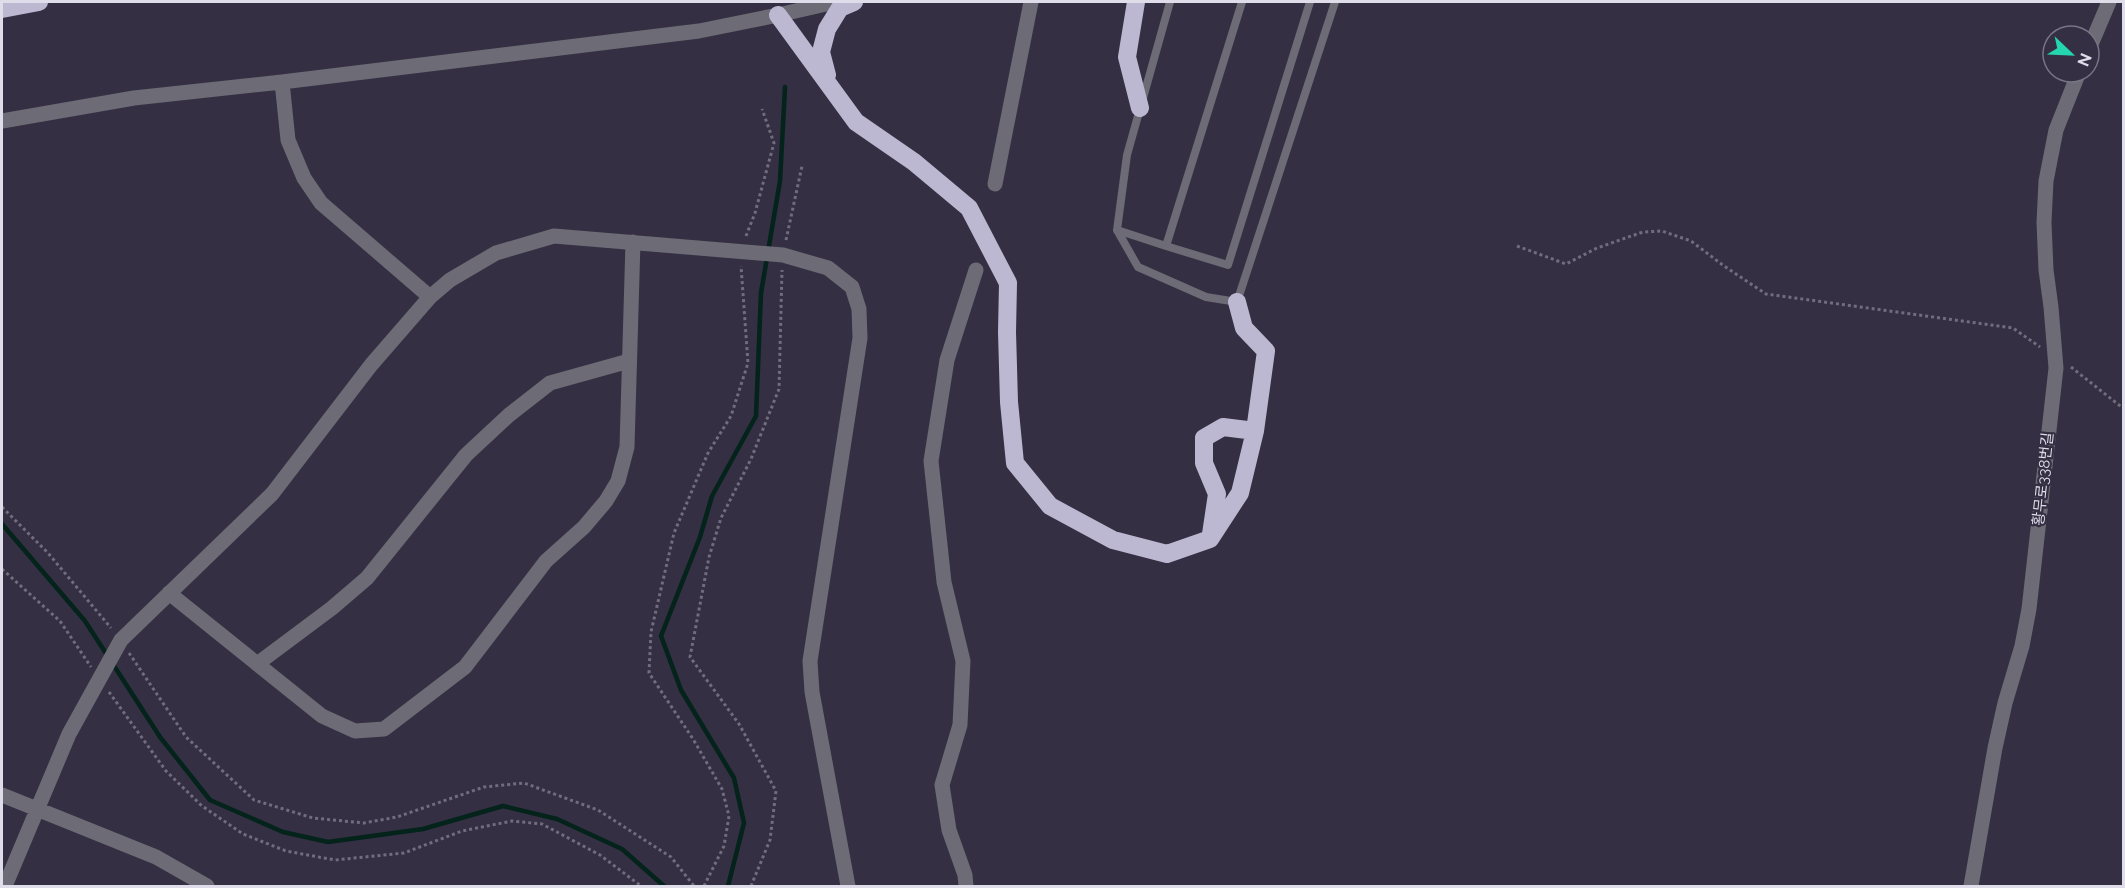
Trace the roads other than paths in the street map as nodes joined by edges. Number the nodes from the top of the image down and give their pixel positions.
1 (39, 2) edge
2 (835, 2) edge
3 (854, 2) edge
4 (1031, 2) edge
5 (1136, 2) edge
6 (1170, 2) edge
7 (1242, 2) edge
8 (1310, 2) edge
9 (1335, 2) edge
10 (2109, 2) edge
11 (2, 9) edge
12 (778, 15) junction
13 (2100, 24) edge
14 (282, 82) junction
15 (2074, 84) edge
16 (830, 86) junction
17 (1140, 108) junction
18 (2, 121) edge
19 (995, 184) dead end
20 (1117, 230) junction
21 (633, 242) junction
22 (1166, 246) junction
23 (976, 270) dead end
24 (430, 297) junction
25 (1237, 302) junction
26 (629, 361) junction
27 (1255, 431) junction
28 (1210, 540) junction
29 (169, 592) junction
30 (257, 663) junction
31 (2, 795) edge
32 (36, 810) junction
33 (5, 886) edge
34 (207, 886) edge
35 (848, 886) edge
36 (966, 886) edge
37 (1971, 886) edge

1 - 11 highway
2 - 12 street
3 - 16 highway
4 - 19 street
5 - 17 highway
6 - 17 lane
7 - 22 lane
8 - 22 lane
9 - 25 lane
10 - 13 street
12 - 14 street
12 - 16 highway
14 - 18 street
14 - 24 street
15 - 37 street, 황무로338번길
16 - 28 highway
17 - 20 lane
20 - 22 lane
20 - 25 lane
21 - 24 street
21 - 26 street
21 - 35 street
23 - 36 street
24 - 29 street
25 - 27 highway
26 - 30 street
26 - 30 street
27 - 28 highway
27 - 28 highway
29 - 30 street
29 - 32 street
31 - 32 street
32 - 33 street
32 - 34 street

